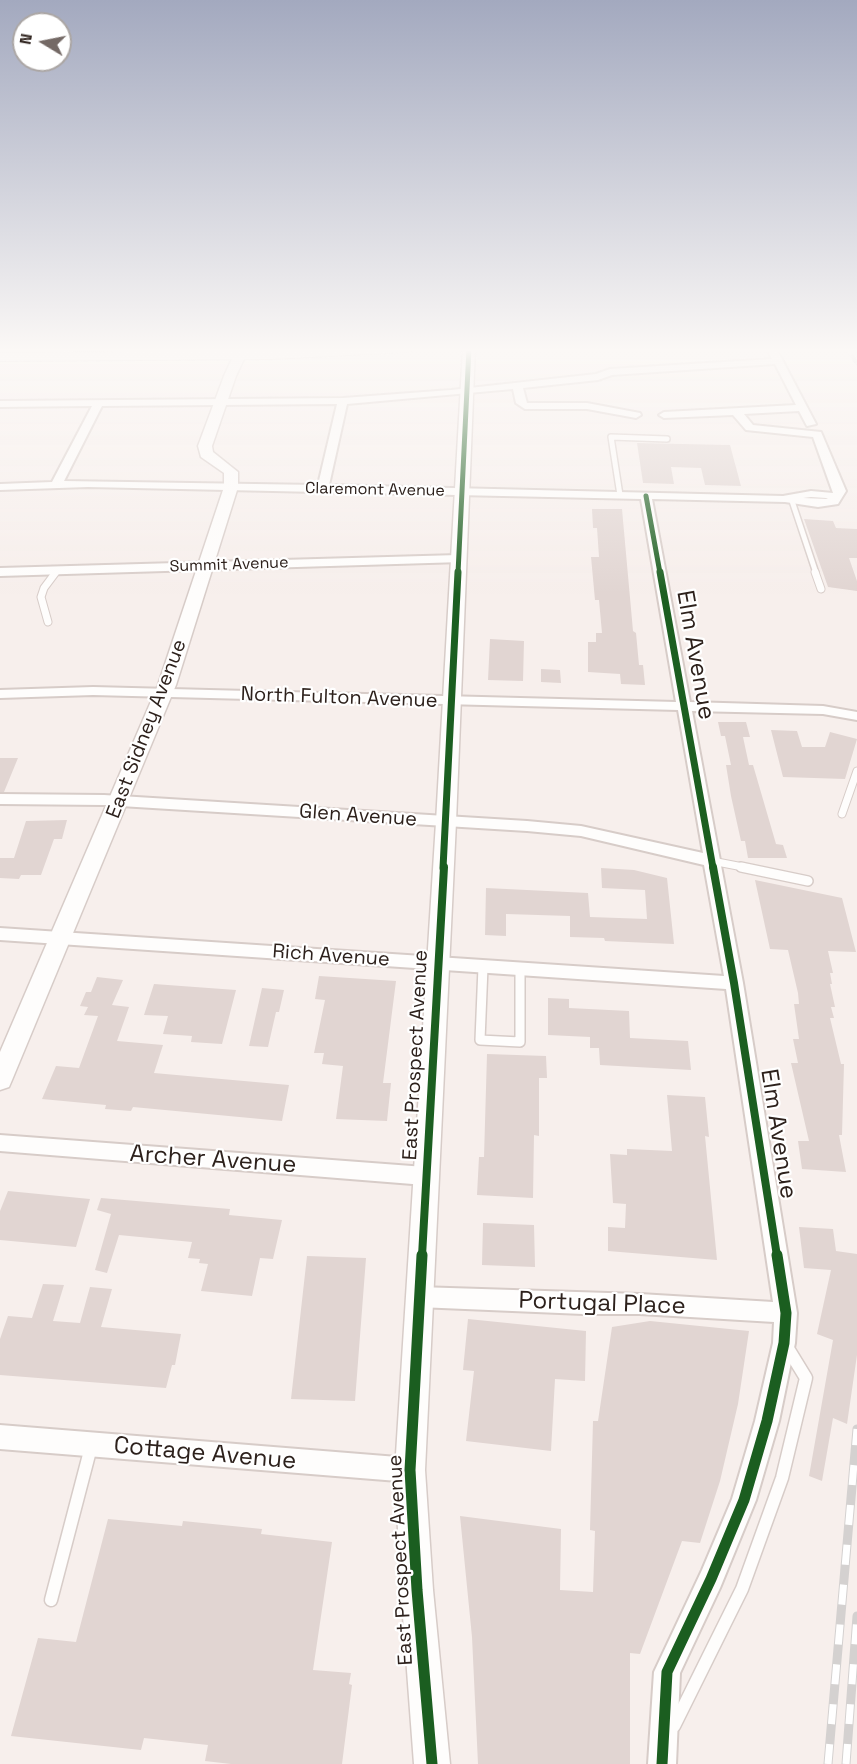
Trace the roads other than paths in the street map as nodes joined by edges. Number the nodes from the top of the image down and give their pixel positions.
1 (85, 430) edge
2 (211, 430) edge
3 (336, 430) edge
4 (464, 430) edge
5 (815, 430) edge
6 (667, 439) dead end
7 (57, 484) junction
8 (0, 487) edge
9 (231, 487) junction
10 (323, 488) junction
11 (462, 492) junction
12 (620, 495) junction
13 (646, 496) junction
14 (789, 500) junction
15 (458, 559) junction
16 (205, 565) junction
17 (57, 571) junction
18 (0, 572) edge
19 (821, 589) dead end
20 (48, 622) dead end
21 (165, 693) junction
22 (0, 694) edge
23 (452, 701) junction
24 (684, 707) junction
25 (857, 716) edge
26 (857, 771) edge
27 (0, 799) edge
28 (120, 801) junction
29 (842, 814) dead end
30 (447, 822) junction
31 (712, 861) junction
32 (808, 881) dead end
33 (0, 934) edge
34 (62, 938) junction
35 (438, 963) junction
36 (483, 967) junction
37 (520, 970) junction
38 (734, 983) junction
39 (0, 1080) edge
40 (0, 1143) edge
41 (425, 1176) junction
42 (418, 1297) junction
43 (786, 1313) junction
44 (0, 1437) edge
45 (91, 1444) junction
46 (410, 1470) junction
47 (51, 1600) dead end
48 (662, 1756) edge
49 (432, 1764) edge

1 - 7 street
2 - 9 street
3 - 10 street
4 - 11 street, East Prospect Avenue
5 - 14 street, Claremont Avenue
6 - 12 lane
7 - 8 street, Claremont Avenue
7 - 9 street, Claremont Avenue
9 - 10 street, Claremont Avenue
9 - 16 street, East Sidney Avenue
10 - 11 street, Claremont Avenue
11 - 12 street, Claremont Avenue
11 - 15 street, East Prospect Avenue
12 - 13 street, Claremont Avenue
13 - 14 street, Claremont Avenue
13 - 24 street, Elm Avenue
14 - 19 lane
15 - 16 street, Summit Avenue
15 - 23 street, East Prospect Avenue
16 - 17 street, Summit Avenue
16 - 21 street, East Sidney Avenue
17 - 18 street, Summit Avenue
17 - 20 lane
21 - 22 street, North Fulton Avenue
21 - 23 street, North Fulton Avenue
21 - 28 street, East Sidney Avenue
23 - 24 street, North Fulton Avenue
23 - 30 street, East Prospect Avenue
24 - 25 street, North Fulton Avenue
24 - 31 street, Elm Avenue
26 - 29 lane
27 - 28 street, Glen Avenue
28 - 30 street, Glen Avenue
28 - 34 street, East Sidney Avenue
30 - 31 street, Glen Avenue
30 - 35 street, East Prospect Avenue
31 - 32 lane
31 - 38 street, Elm Avenue
33 - 34 street, Rich Avenue
34 - 35 street, Rich Avenue
34 - 39 street, East Sidney Avenue
35 - 36 street, Rich Avenue
35 - 41 street, East Prospect Avenue
36 - 37 street, Rich Avenue
36 - 37 lane
37 - 38 street, Rich Avenue
38 - 43 street, Elm Avenue
40 - 41 street, Archer Avenue
41 - 42 street, East Prospect Avenue
42 - 43 street, Portugal Place
42 - 46 street, East Prospect Avenue
43 - 48 street, Elm Avenue
44 - 45 street, Cottage Avenue
45 - 46 street, Cottage Avenue
45 - 47 lane
46 - 49 street, East Prospect Avenue

